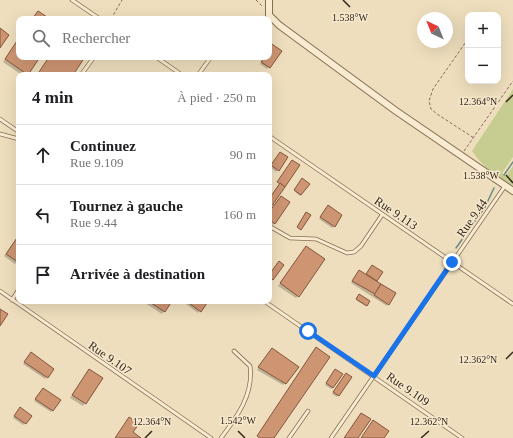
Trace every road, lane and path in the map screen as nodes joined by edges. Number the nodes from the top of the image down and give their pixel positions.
1 (72, 0) edge
2 (122, 0) edge
3 (269, 0) edge
4 (96, 16) edge
5 (113, 16) edge
6 (271, 16) edge
7 (272, 17) edge
8 (465, 43) edge
9 (92, 60) edge
10 (160, 60) edge
11 (209, 60) edge
12 (83, 72) edge
13 (177, 72) edge
14 (200, 72) edge
15 (513, 81) edge
16 (0, 119) edge
17 (16, 130) edge
18 (0, 134) edge
19 (272, 138) edge
20 (474, 138) junction
21 (16, 139) edge
22 (461, 155) junction
23 (505, 186) junction
24 (513, 191) edge
25 (382, 215) junction
26 (272, 228) edge
27 (452, 262) junction
28 (0, 291) edge
29 (16, 294) edge
30 (12, 300) junction
31 (16, 303) edge
32 (18, 304) edge
33 (268, 304) edge
34 (513, 304) edge
35 (234, 350) dead end
36 (374, 376) junction
37 (308, 410) dead end
38 (210, 438) edge
39 (221, 438) edge
40 (289, 438) edge
41 (331, 438) edge
42 (462, 438) edge

1 - 4 lane
2 - 5 path
3 - 6 street
7 - 22 street
8 - 20 path
9 - 12 lane
10 - 13 lane
11 - 14 lane
15 - 20 path
16 - 17 lane
18 - 21 lane
19 - 25 lane, Rue 9.113
20 - 22 path
22 - 23 street
23 - 24 street
23 - 27 lane, Rue 9.44
25 - 26 lane
25 - 27 lane, Rue 9.113
27 - 34 lane, Rue 9.113
27 - 36 lane, Rue 9.44
28 - 30 lane, Rue 9.107
29 - 30 lane
30 - 31 lane, Rue 9.107
32 - 38 lane, Rue 9.107
33 - 36 lane, Rue 9.109
35 - 39 lane
36 - 41 lane, Rue 9.44
36 - 42 lane, Rue 9.109
37 - 40 lane

